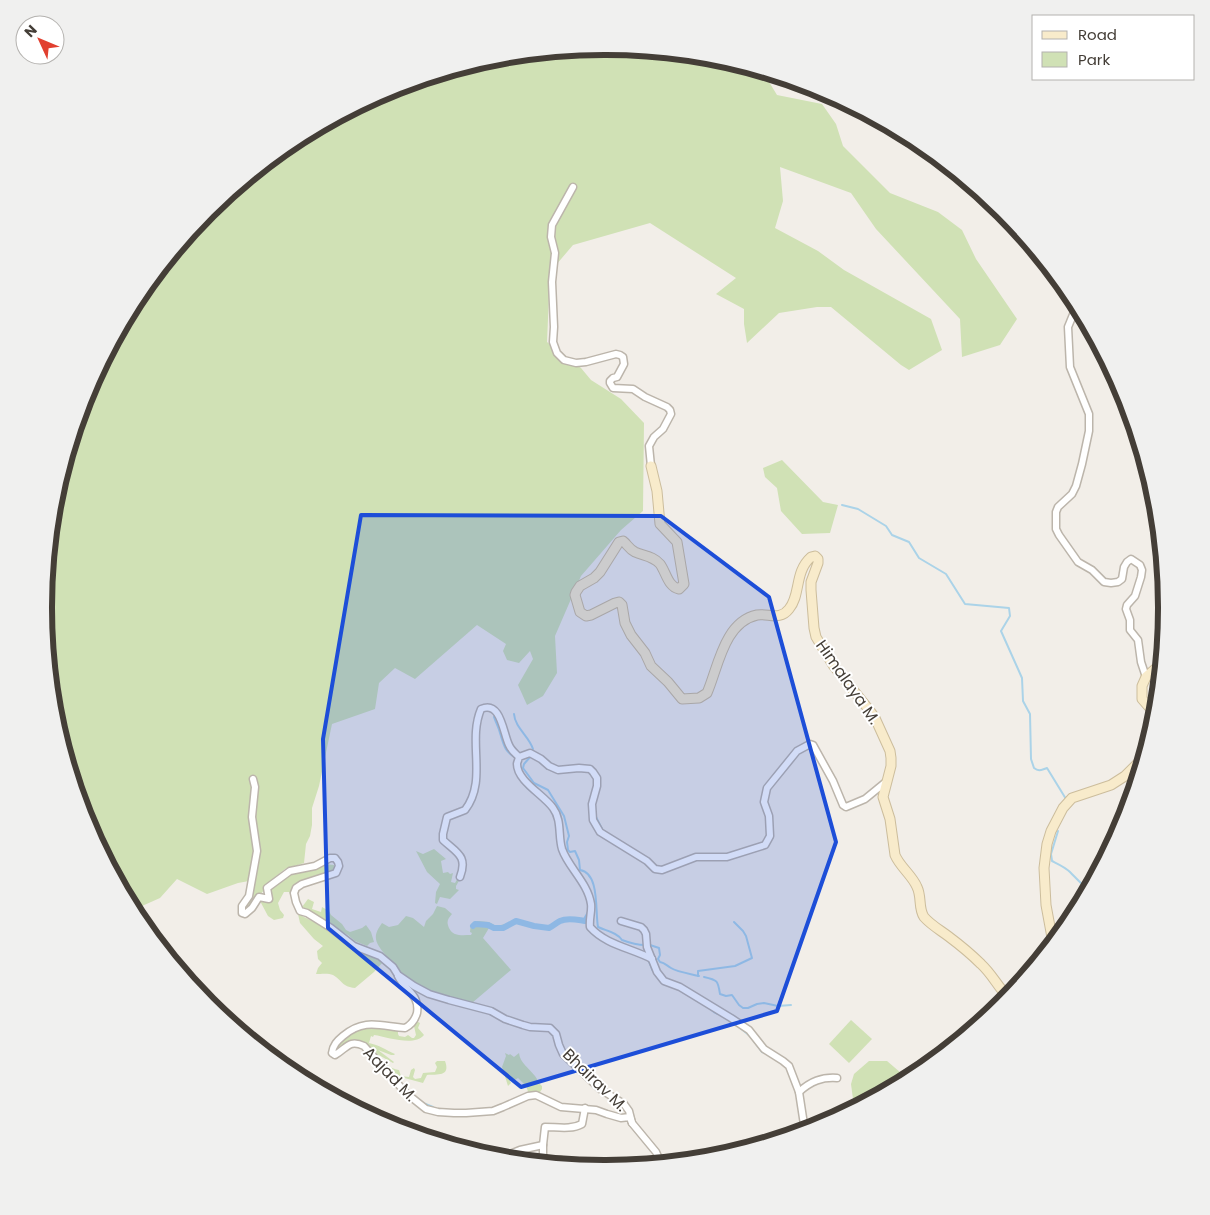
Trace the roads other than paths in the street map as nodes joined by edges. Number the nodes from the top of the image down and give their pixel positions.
1 (573, 188) dead end
2 (1073, 315) edge
3 (651, 466) joint
4 (1154, 670) edge
5 (1146, 677) junction
6 (1148, 706) edge
7 (519, 757) junction
8 (1133, 768) edge
9 (253, 779) dead end
10 (887, 781) junction
11 (460, 877) dead end
12 (621, 921) dead end
13 (1050, 933) edge
14 (652, 959) junction
15 (398, 974) junction
16 (1003, 990) edge
17 (837, 1078) dead end
18 (799, 1092) junction
19 (585, 1108) junction
20 (632, 1123) junction
21 (804, 1123) edge
22 (542, 1145) junction
23 (515, 1152) edge
24 (543, 1156) edge
25 (658, 1157) edge

1 - 3 street
2 - 5 street
3 - 10 street, Himalaya M.
4 - 5 street
5 - 6 street
7 - 10 street
7 - 11 street
7 - 14 street
8 - 13 street
9 - 15 street
10 - 16 street, Himalaya M.
12 - 14 street
14 - 18 street
15 - 19 street, Aajad M.
15 - 20 street, Bhairav M.
17 - 18 street
18 - 21 street
19 - 20 street, Aajad M.
19 - 22 street
20 - 25 street, Aajad M.
22 - 23 street
22 - 24 street

